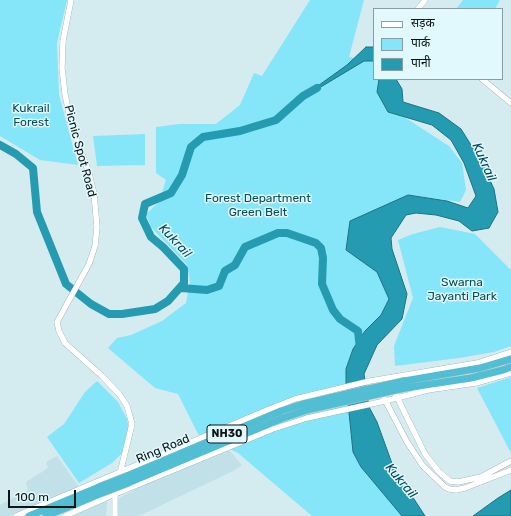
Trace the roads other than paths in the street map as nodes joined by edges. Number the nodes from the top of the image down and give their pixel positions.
1 (71, 0) edge
2 (425, 0) edge
3 (419, 8) edge
4 (483, 80) edge
5 (511, 103) edge
6 (511, 352) edge
7 (511, 359) edge
8 (511, 367) edge
9 (511, 373) edge
10 (392, 377) junction
11 (379, 380) junction
12 (404, 384) junction
13 (397, 398) junction
14 (385, 401) junction
15 (329, 402) junction
16 (511, 461) edge
17 (511, 470) edge
18 (121, 471) junction
19 (101, 490) junction
20 (115, 494) junction
21 (16, 516) edge
22 (29, 516) edge
23 (46, 516) edge
24 (65, 516) edge
25 (115, 516) edge

1 - 18 street, Picnic Spot Road
2 - 3 street
4 - 5 street
6 - 10 street
7 - 12 highway, NH30
8 - 12 highway, NH30
9 - 13 street
10 - 11 street
10 - 13 street
11 - 14 street
11 - 15 street
12 - 15 highway, NH30, bridge
13 - 14 street
13 - 16 street
14 - 15 street
14 - 17 street
15 - 18 street
15 - 19 highway, Ring Road / NH30, bridge
15 - 20 street
18 - 19 street
18 - 20 street
19 - 20 street
19 - 21 street
19 - 22 highway, Ring Road / NH30
19 - 23 highway, Ring Road / NH30
19 - 24 street
20 - 25 street

